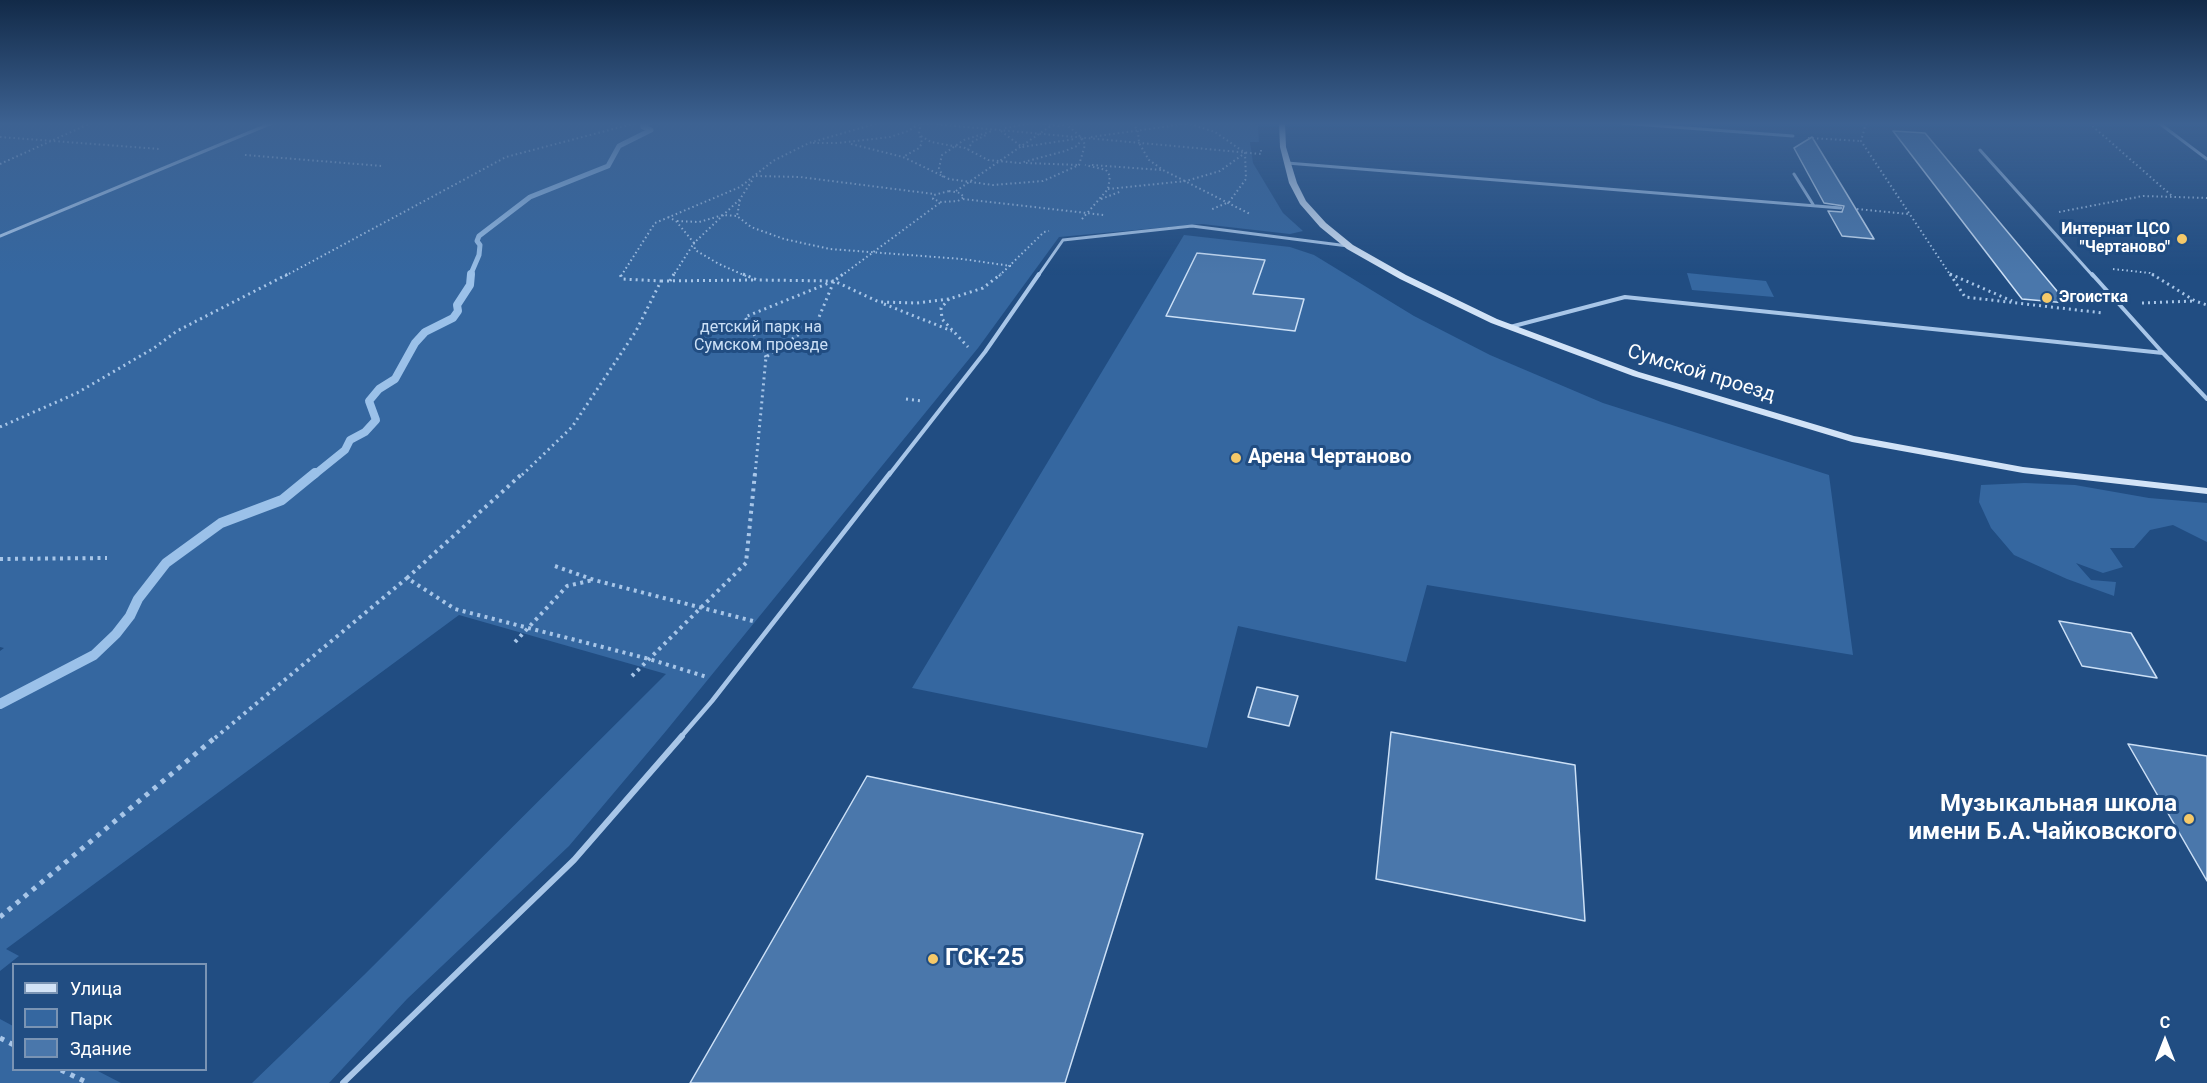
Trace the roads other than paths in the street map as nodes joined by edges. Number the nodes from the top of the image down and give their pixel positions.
1 (150, 174) edge
2 (1290, 174) edge
3 (1416, 174) edge
4 (1794, 174) dead end
5 (2002, 174) edge
6 (1814, 206) junction
7 (1841, 208) road end
8 (0, 236) edge
9 (1350, 247) junction
10 (1510, 327) junction
11 (2163, 353) junction
12 (2207, 399) edge
13 (2207, 491) edge
14 (343, 1083) edge

1 - 8 lane
2 - 9 street, Сумской проезд
3 - 6 lane
4 - 6 lane
5 - 11 lane
6 - 7 lane
9 - 10 street, Сумской проезд
9 - 14 lane
10 - 11 lane
10 - 13 street, Сумской проезд
11 - 12 lane

